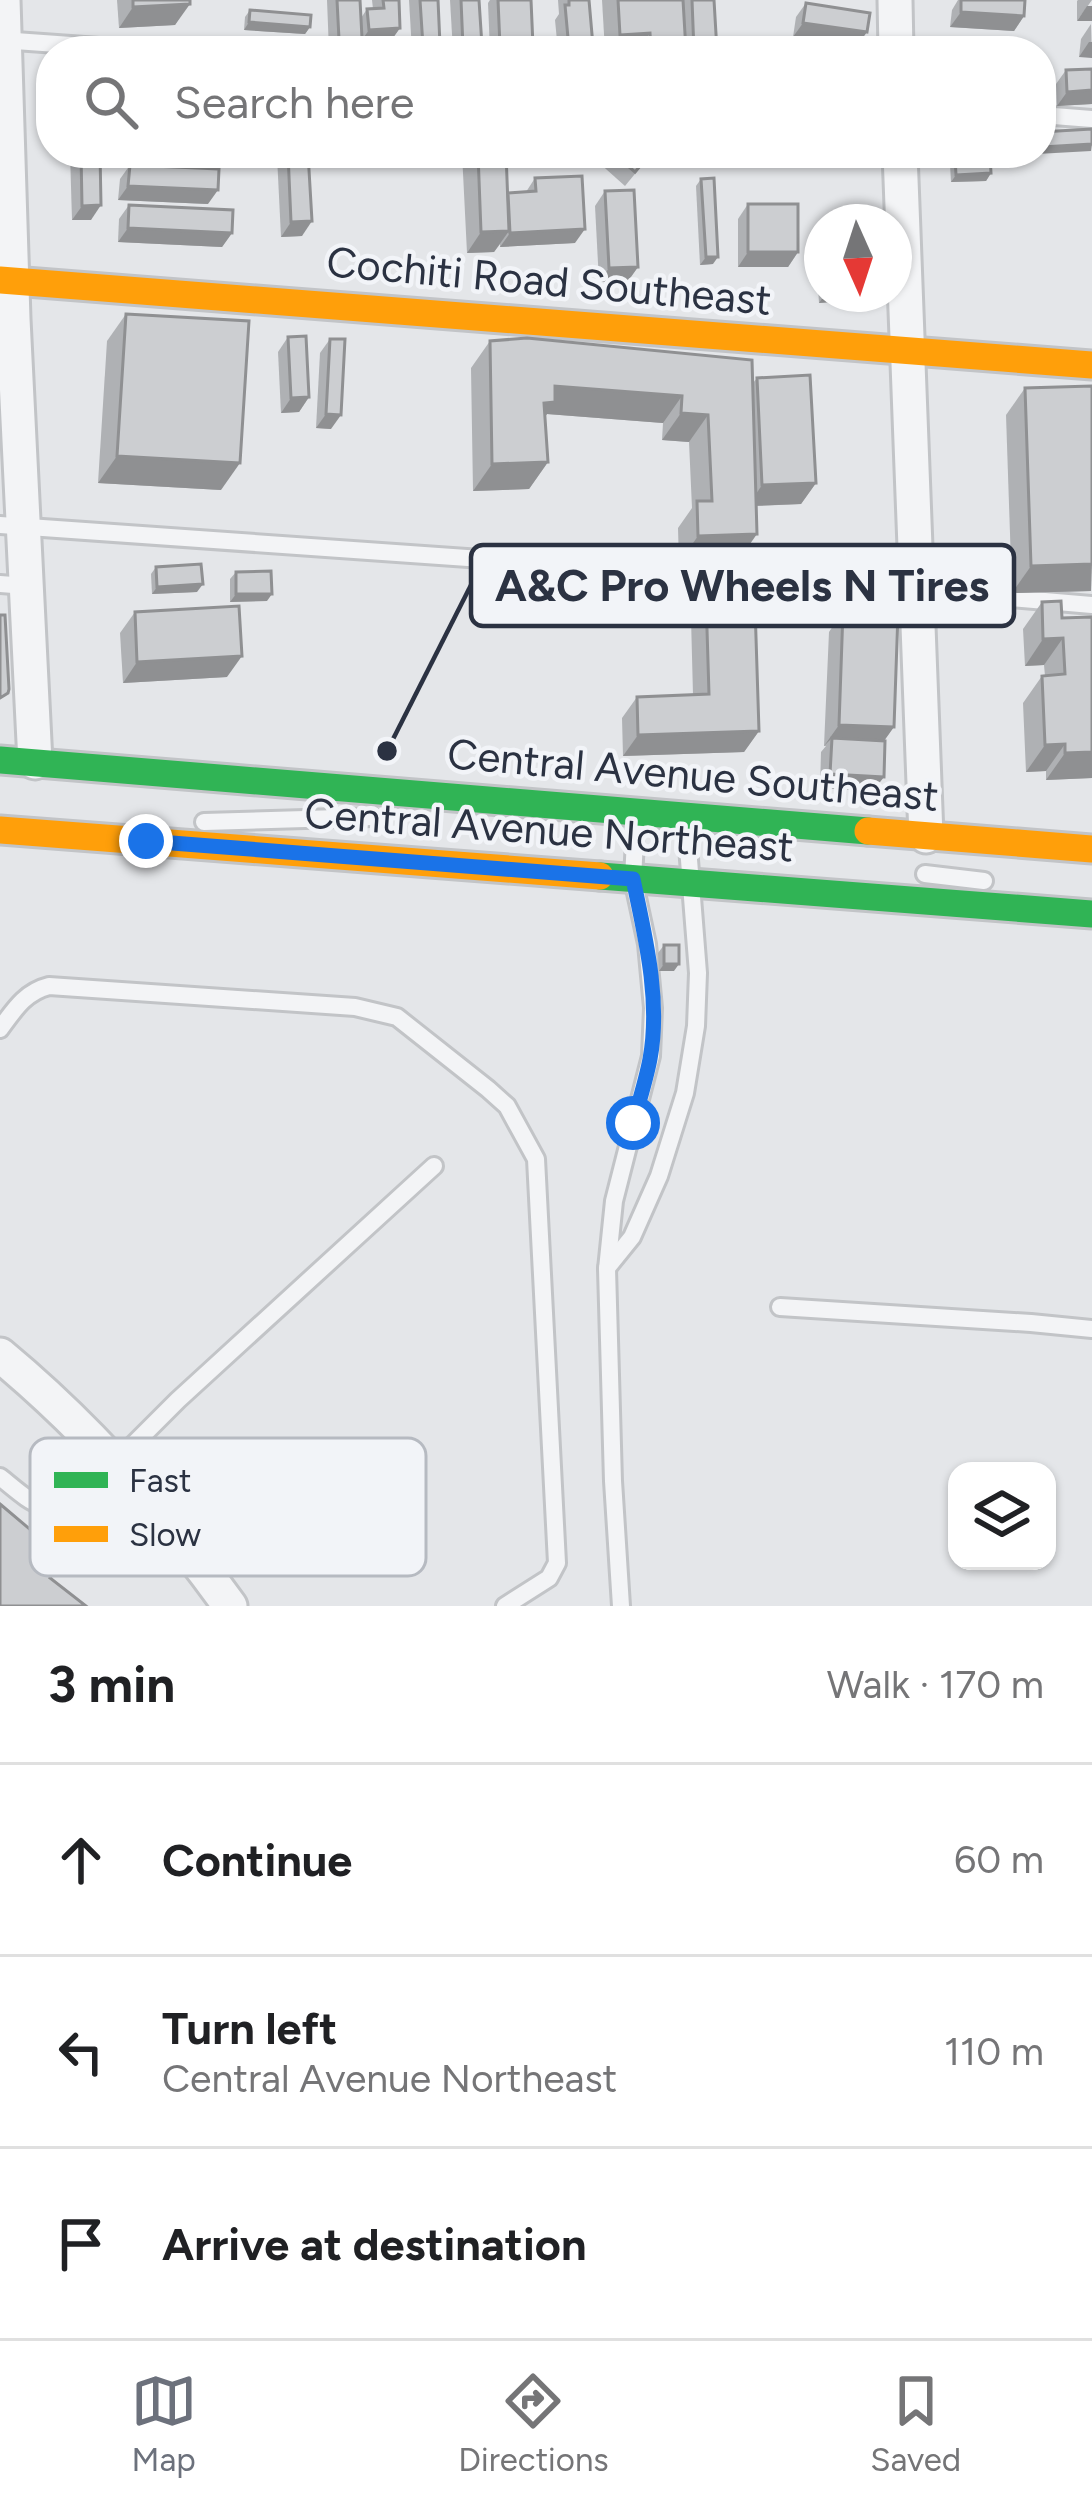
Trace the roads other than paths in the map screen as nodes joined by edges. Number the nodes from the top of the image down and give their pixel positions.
1 (3, 0) edge
2 (895, 0) edge
3 (896, 36) edge
4 (2, 40) edge
5 (36, 42) edge
6 (1056, 116) edge
7 (1092, 119) edge
8 (901, 168) edge
9 (6, 280) edge
10 (908, 352) junction
11 (1092, 365) edge
12 (12, 526) edge
13 (13, 585) edge
14 (916, 590) junction
15 (1092, 605) edge
16 (0, 760) edge
17 (35, 762) junction
18 (637, 813) junction
19 (373, 817) dead end
20 (685, 817) junction
21 (195, 823) dead end
22 (0, 830) edge
23 (926, 836) junction
24 (1092, 849) edge
25 (926, 874) dead end
26 (633, 879) junction
27 (997, 882) dead end
28 (692, 884) junction
29 (1092, 914) edge
30 (0, 1029) edge
31 (434, 1166) dead end
32 (607, 1269) junction
33 (780, 1307) dead end
34 (1092, 1329) edge
35 (0, 1355) edge
36 (91, 1438) edge
37 (140, 1438) edge
38 (0, 1477) edge
39 (30, 1500) edge
40 (207, 1576) edge
41 (230, 1606) edge
42 (505, 1606) edge
43 (621, 1606) edge

1 - 4 street
2 - 3 street
4 - 5 lane
4 - 9 street
6 - 7 lane
8 - 10 street
9 - 10 main road, Cochiti Road Southeast
9 - 12 street
10 - 11 main road, Cochiti Road Southeast
10 - 14 street
12 - 13 street
12 - 14 lane
13 - 17 street
14 - 15 lane
14 - 23 street
16 - 17 main road, Central Avenue Southeast
17 - 18 main road, Central Avenue Southeast
18 - 20 main road, Central Avenue Southeast
18 - 26 lane
19 - 21 lane, Central Avenue Northeast
20 - 23 main road, Central Avenue Southeast
20 - 28 lane
22 - 26 main road, Central Avenue Northeast
23 - 24 main road, Central Avenue Southeast
25 - 27 lane
26 - 28 main road, Central Avenue Northeast
26 - 32 lane
28 - 29 main road, Central Avenue Northeast
28 - 32 lane
30 - 42 lane
31 - 37 lane
32 - 43 lane
33 - 34 lane
35 - 36 street
38 - 39 lane
40 - 41 street

